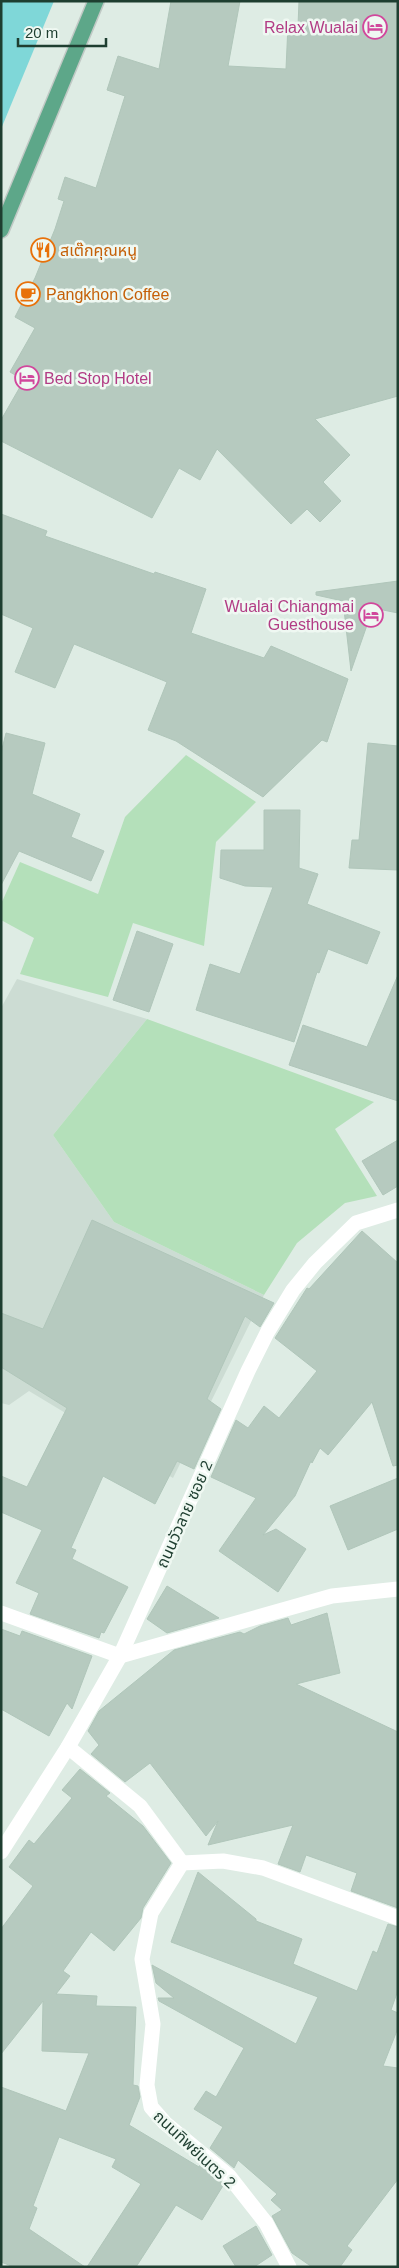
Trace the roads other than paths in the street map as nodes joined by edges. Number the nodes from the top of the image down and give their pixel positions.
1 (96, 1) edge
2 (1, 230) edge
3 (398, 1210) edge
4 (398, 1589) edge
5 (1, 1613) edge
6 (120, 1656) junction
7 (68, 1747) junction
8 (1, 1852) edge
9 (182, 1863) junction
10 (398, 1918) edge
11 (289, 2267) edge

1 - 2 main road
3 - 6 street, ถนนวัวลาย ซอย 2
4 - 6 street
5 - 6 street
6 - 7 street, ถนนวัวลาย ซอย 2
7 - 8 street, ถนนวัวลาย ซอย 2
7 - 9 street
9 - 10 street
9 - 11 street, ถนนทิพย์เนตร 2

